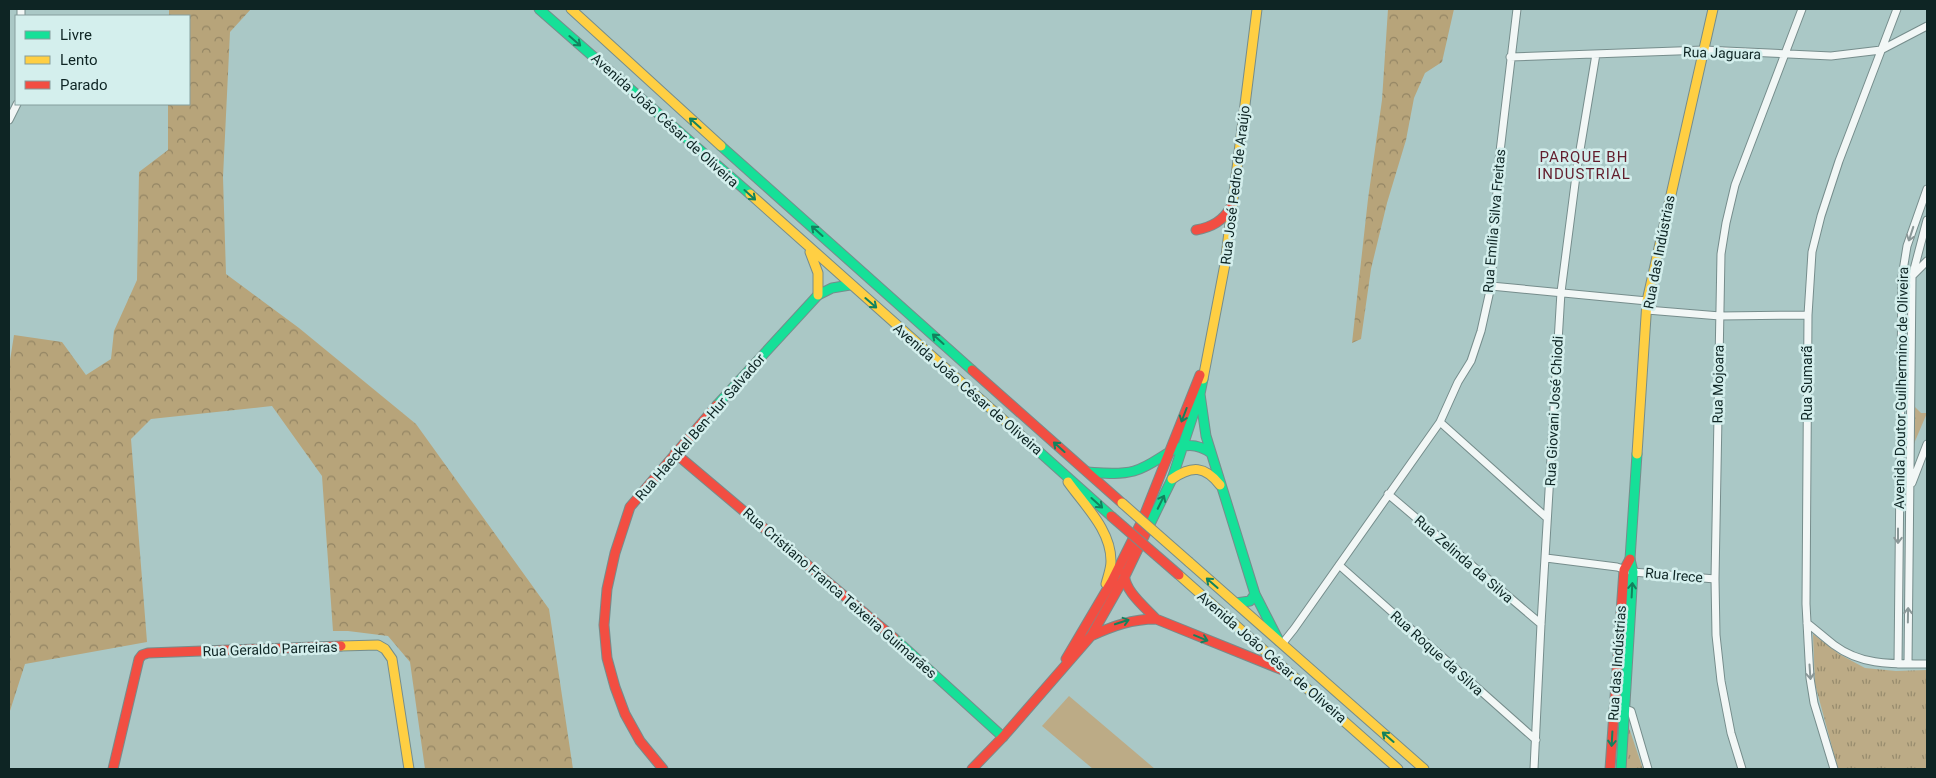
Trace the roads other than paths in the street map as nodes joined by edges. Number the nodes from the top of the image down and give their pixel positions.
1 (539, 9) edge
2 (571, 9) edge
3 (1257, 9) edge
4 (1517, 9) edge
5 (1713, 9) edge
6 (1802, 9) edge
7 (1897, 9) edge
8 (1927, 26) edge
9 (1704, 50) junction
10 (1881, 50) junction
11 (1596, 54) junction
12 (1784, 55) junction
13 (1510, 57) junction
14 (16, 105) edge
15 (9, 120) edge
16 (1927, 189) edge
17 (1232, 204) junction
18 (1927, 220) edge
19 (1196, 230) dead end
20 (804, 243) junction
21 (1927, 261) edge
22 (1912, 277) junction
23 (850, 285) junction
24 (1491, 286) junction
25 (1901, 290) junction
26 (1561, 292) junction
27 (818, 295) junction
28 (1647, 306) junction
29 (1808, 315) junction
30 (1720, 316) junction
31 (1206, 360) junction
32 (1200, 394) junction
33 (1440, 422) junction
34 (1185, 444) junction
35 (1927, 444) edge
36 (1170, 452) junction
37 (675, 453) junction
38 (1213, 454) junction
39 (1059, 470) junction
40 (1088, 472) junction
41 (1172, 479) junction
42 (1222, 489) junction
43 (1910, 490) junction
44 (1388, 494) junction
45 (1547, 518) junction
46 (1137, 530) junction
47 (1546, 558) junction
48 (1898, 561) junction
49 (1909, 561) junction
50 (1339, 565) junction
51 (1628, 571) junction
52 (1124, 578) junction
53 (1715, 579) junction
54 (1255, 594) junction
55 (1103, 595) junction
56 (1236, 603) junction
57 (1156, 619) junction
58 (1807, 623) junction
59 (1541, 624) junction
60 (1091, 636) junction
61 (1280, 642) junction
62 (1065, 664) junction
63 (1306, 664) junction
64 (1898, 664) junction
65 (1908, 664) junction
66 (1927, 664) edge
67 (1292, 674) junction
68 (1614, 708) junction
69 (1625, 708) junction
70 (1003, 737) junction
71 (1536, 740) junction
72 (113, 769) edge
73 (408, 769) edge
74 (663, 769) edge
75 (972, 769) edge
76 (1398, 769) edge
77 (1424, 769) edge
78 (1534, 769) edge
79 (1610, 769) edge
80 (1621, 769) edge
81 (1648, 769) edge
82 (1742, 769) edge
83 (1834, 769) edge

1 -> 20 street, Avenida João César de Oliveira
40 -> 2 street, Avenida João César de Oliveira
3 - 17 street, Rua José Pedro de Araújo
4 - 13 street, Rua Emília Silva Freitas
5 - 9 street, Rua das Indústrias
6 - 12 street, Rua Mojoara
7 - 10 street, Rua Sumarã
8 - 10 street, Rua Jaguara
9 - 11 street, Rua Jaguara
9 - 12 street, Rua Jaguara
9 - 28 street, Rua das Indústrias
10 - 12 street, Rua Jaguara
10 - 29 street, Rua Sumarã
11 - 13 street, Rua Jaguara
11 - 26 street, Rua Giovani José Chiodi
12 - 30 street, Rua Mojoara
13 - 24 street, Rua Emília Silva Freitas
14 - 15 street
16 -> 25 street, Avenida Doutor Guilhermino de Oliveira
17 - 19 street
17 - 31 street, Rua José Pedro de Araújo
18 - 22 street, Avenida Doutor Guilhermino de Oliveira
20 - 23 street, Avenida João César de Oliveira
20 - 27 street
21 - 22 street
22 - 25 street
22 - 43 street, Avenida Doutor Guilhermino de Oliveira
23 - 27 street, Rua Haeckel Ben-Hur Salvador
23 -> 39 street, Avenida João César de Oliveira
24 - 26 street
24 - 33 street, Rua Emília Silva Freitas
25 -> 48 street, Avenida Doutor Guilhermino de Oliveira
26 - 28 street
26 - 45 street, Rua Giovani José Chiodi
27 - 37 street, Rua Haeckel Ben-Hur Salvador
28 - 30 street
28 - 51 street, Rua das Indústrias
29 - 30 street
29 - 58 street, Rua Sumarã
30 - 53 street, Rua Mojoara
31 - 32 street, Rua José Pedro de Araújo
31 -> 36 street, Rua José Pedro de Araújo
32 - 34 street
32 - 38 street, Rua José Pedro de Araújo
33 - 44 street, Rua Emília Silva Freitas
33 - 45 street
34 - 36 street
34 - 38 street
34 - 41 street
35 - 43 street
36 - 40 street
36 - 46 street, Rua José Pedro de Araújo
37 - 70 street, Rua Cristiano Franca Teixeira Guimarães
37 - 74 street, Rua Haeckel Ben-Hur Salvador
38 - 42 street, Rua José Pedro de Araújo
39 - 55 street
39 -> 67 street, Avenida João César de Oliveira, bridge
56 -> 40 street, Avenida João César de Oliveira, bridge
41 - 42 street
52 -> 41 street
42 - 54 street, Rua José Pedro de Araújo
43 - 49 street, Avenida Doutor Guilhermino de Oliveira
44 - 50 street, Rua Emília Silva Freitas
44 - 59 street, Rua Zelinda da Silva
45 - 47 street, Rua Giovani José Chiodi
46 - 52 street
46 - 55 street
47 - 51 street, Rua Irece
47 - 59 street, Rua Giovani José Chiodi
48 - 49 street
48 - 64 street, Avenida Doutor Guilhermino de Oliveira
65 -> 49 street, Avenida Doutor Guilhermino de Oliveira
50 - 61 street, Rua Emília Silva Freitas
50 - 71 street, Rua Roque da Silva
51 - 53 street, Rua Irece
51 - 68 street, Rua das Indústrias
69 -> 51 street, Rua das Indústrias
52 - 57 street
52 - 60 street
53 - 82 street, Rua Mojoara
54 - 56 street
54 - 61 street, Rua José Pedro de Araújo
55 - 62 street
56 - 61 street, Avenida João César de Oliveira
60 -> 57 street
57 -> 67 street
58 - 64 street
58 -> 83 street, Rua Sumarã
59 - 71 street, Rua Giovani José Chiodi
60 - 62 street
61 - 63 street, Avenida João César de Oliveira
62 - 70 street
63 - 67 street
77 -> 63 street, Avenida João César de Oliveira
64 - 65 street
65 - 66 street
67 - 76 street, Avenida João César de Oliveira
68 - 69 street
68 -> 79 street, Rua das Indústrias
69 - 80 street, Rua das Indústrias
69 - 81 street
70 - 75 street
71 - 78 street, Rua Giovani José Chiodi
72 - 73 street, Rua Geraldo Parreiras

